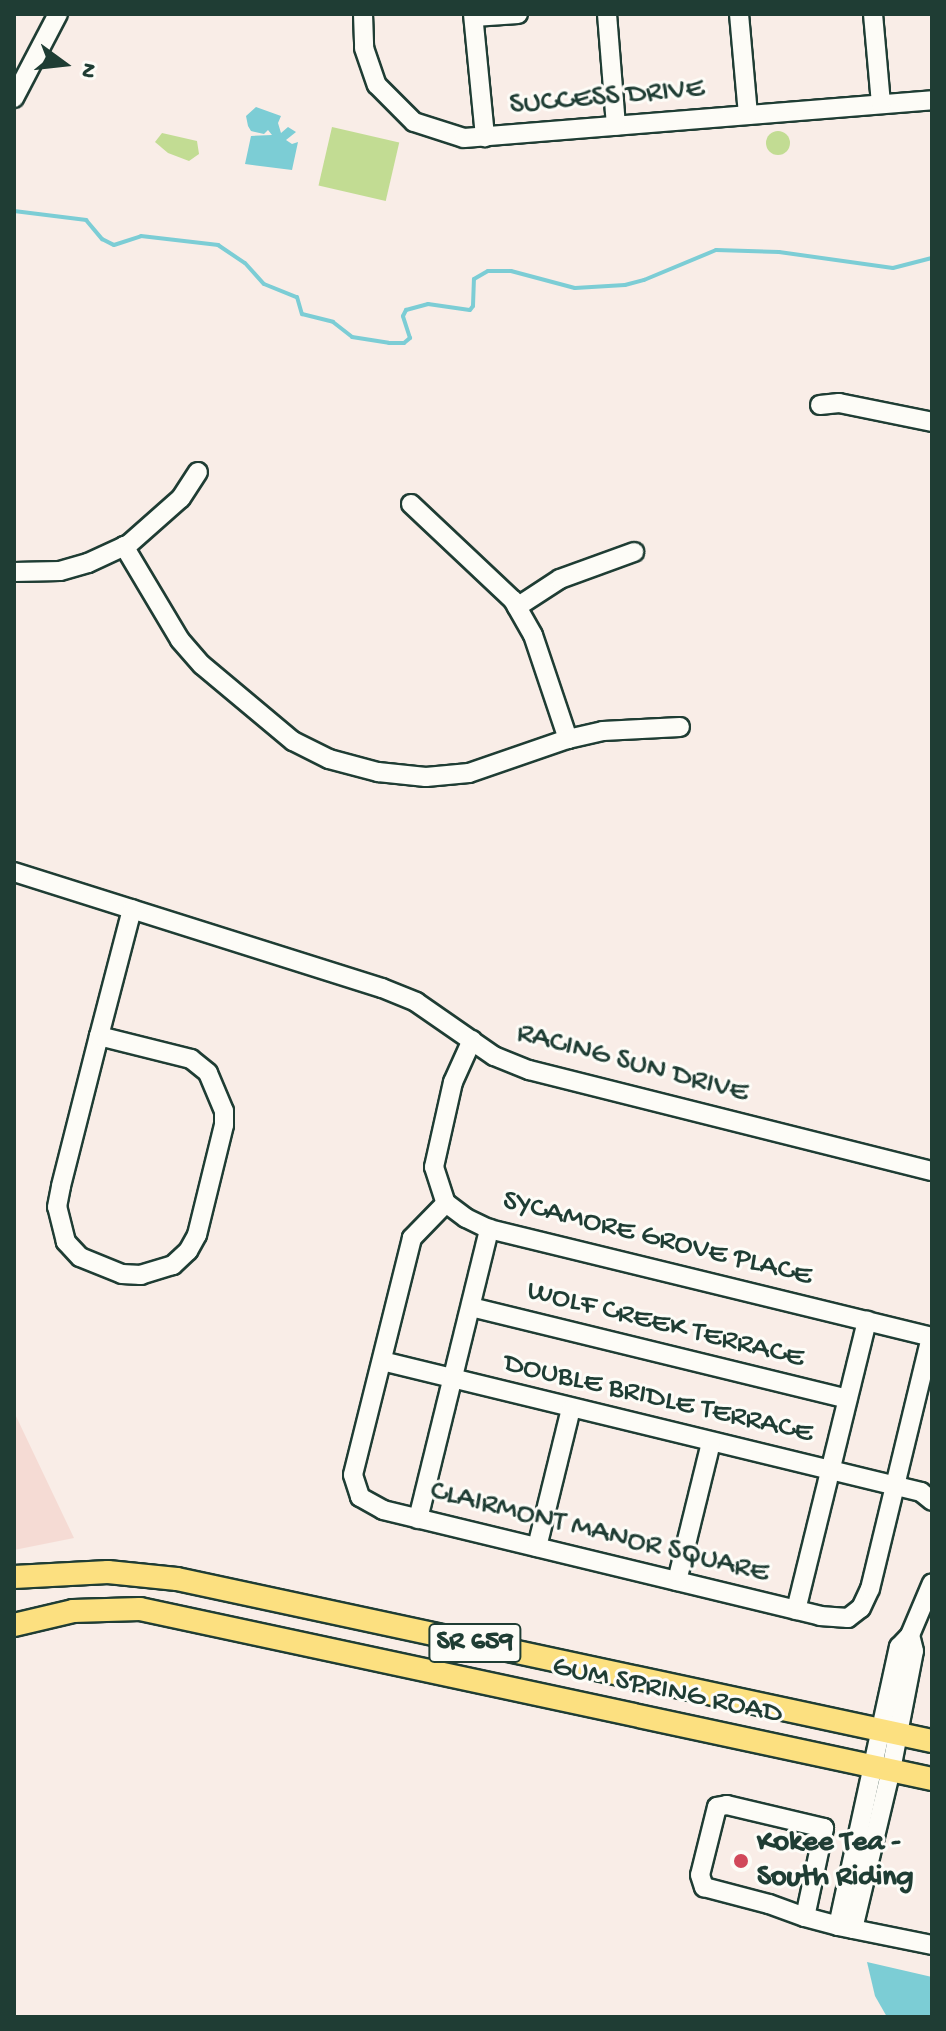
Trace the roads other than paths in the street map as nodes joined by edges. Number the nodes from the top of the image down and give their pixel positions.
1 (58, 14) edge
2 (363, 14) edge
3 (518, 14) edge
4 (607, 14) edge
5 (739, 14) edge
6 (873, 14) edge
7 (474, 16) edge
8 (14, 98) edge
9 (932, 100) edge
10 (881, 104) junction
11 (748, 115) junction
12 (616, 126) junction
13 (485, 137) junction
14 (820, 405) dead end
15 (932, 422) edge
16 (198, 472) dead end
17 (411, 504) dead end
18 (124, 546) junction
19 (634, 552) dead end
20 (14, 572) edge
21 (517, 607) junction
22 (680, 727) dead end
23 (568, 739) junction
24 (14, 872) edge
25 (132, 909) junction
26 (99, 1036) junction
27 (472, 1040) junction
28 (932, 1171) edge
29 (446, 1203) junction
30 (489, 1229) junction
31 (471, 1307) junction
32 (867, 1321) junction
33 (932, 1337) edge
34 (382, 1361) junction
35 (452, 1379) junction
36 (847, 1399) junction
37 (571, 1409) junction
38 (711, 1443) junction
39 (830, 1470) junction
40 (895, 1486) junction
41 (928, 1494) edge
42 (418, 1519) junction
43 (537, 1547) junction
44 (14, 1577) edge
45 (677, 1581) junction
46 (932, 1583) edge
47 (796, 1610) junction
48 (14, 1625) edge
49 (888, 1732) junction
50 (932, 1741) edge
51 (883, 1768) junction
52 (932, 1779) edge
53 (805, 1917) junction
54 (846, 1927) junction
55 (932, 1945) edge

1 - 8 street
2 - 13 street, SUCCESS DRIVE
3 - 7 street
4 - 12 street
5 - 11 street
6 - 10 street
7 - 13 street
9 - 10 street, SUCCESS DRIVE
10 - 11 street, SUCCESS DRIVE
11 - 12 street, SUCCESS DRIVE
12 - 13 street, SUCCESS DRIVE
14 - 15 street
16 - 18 street
17 - 21 street
18 - 20 street
18 - 23 street
19 - 21 street
21 - 23 street
22 - 23 street
24 - 25 street, RACING SUN DRIVE
25 - 26 street
25 - 27 street, RACING SUN DRIVE
26 - 26 street
27 - 28 street, RACING SUN DRIVE
27 - 29 street
29 - 30 street, SYCAMORE GROVE PLACE
29 - 34 street, CLAIRMONT MANOR SQUARE
30 - 31 street
30 - 32 street, SYCAMORE GROVE PLACE
31 - 35 street
31 - 36 street, WOLF CREEK TERRACE
32 - 33 street, SYCAMORE GROVE PLACE
32 - 36 street
33 - 40 street, CLAIRMONT MANOR SQUARE
34 - 35 street, DOUBLE BRIDLE TERRACE
34 - 42 street, CLAIRMONT MANOR SQUARE
35 - 37 street, DOUBLE BRIDLE TERRACE
35 - 42 street
36 - 39 street
37 - 38 street, DOUBLE BRIDLE TERRACE
37 - 43 street
38 - 39 street, DOUBLE BRIDLE TERRACE
38 - 45 street
39 - 40 street, DOUBLE BRIDLE TERRACE
39 - 47 street
40 - 41 street, DOUBLE BRIDLE TERRACE
40 - 47 street, CLAIRMONT MANOR SQUARE
42 - 43 street, CLAIRMONT MANOR SQUARE
43 - 45 street, CLAIRMONT MANOR SQUARE
44 - 49 main road, GUM SPRING ROAD / SR 659
45 - 47 street, CLAIRMONT MANOR SQUARE
46 - 49 street
48 - 51 main road, GUM SPRING ROAD / SR 659
49 - 50 main road, GUM SPRING ROAD / SR 659
49 - 51 street
51 - 52 main road, GUM SPRING ROAD / SR 659
51 - 54 street
53 - 53 street
53 - 54 street
54 - 55 street

